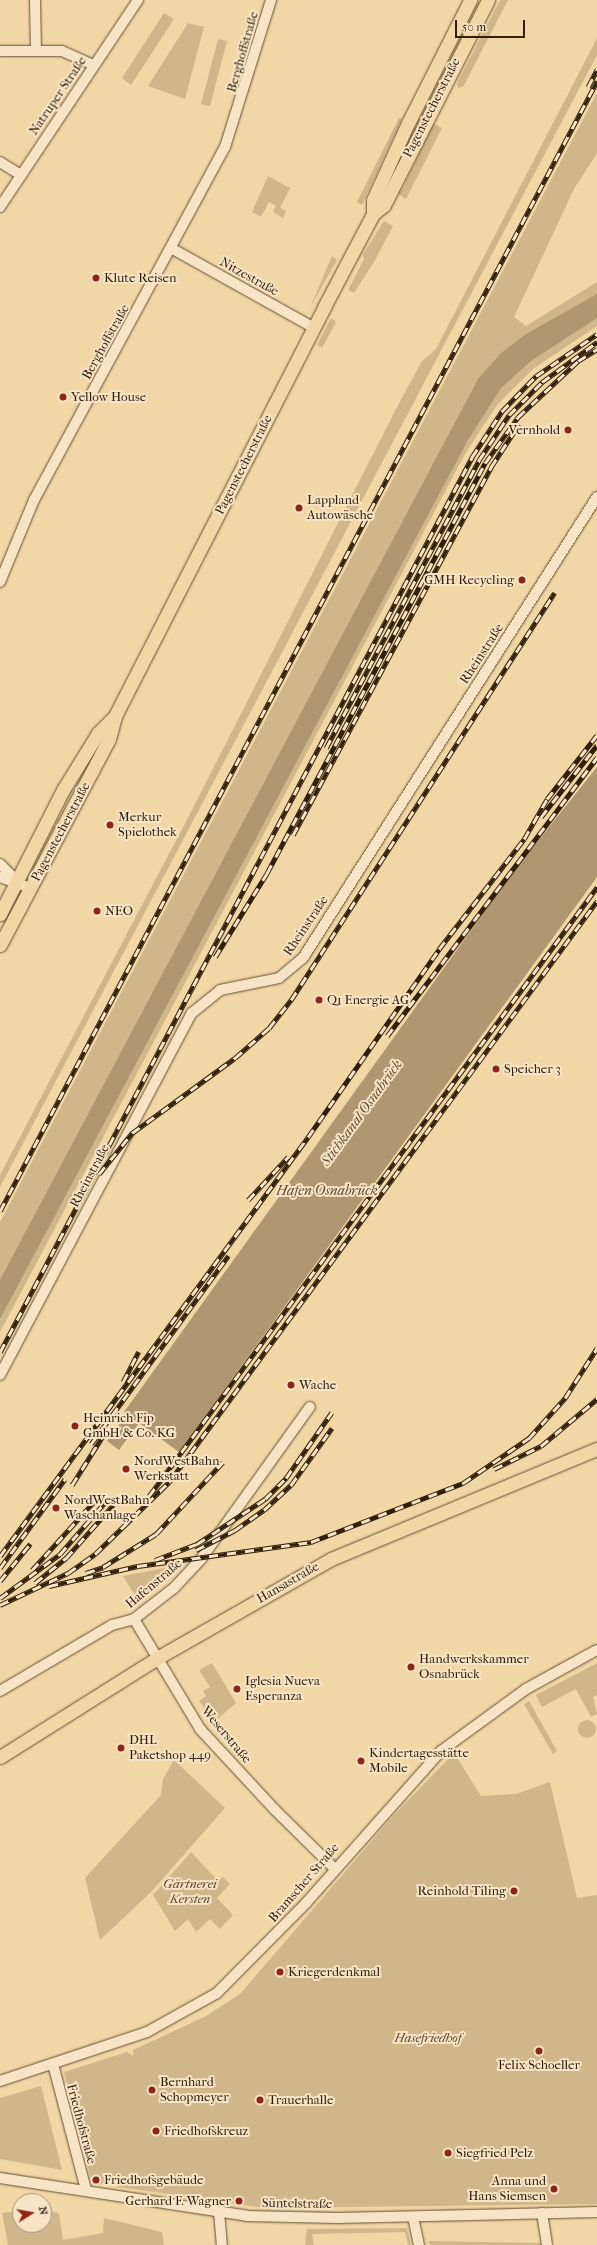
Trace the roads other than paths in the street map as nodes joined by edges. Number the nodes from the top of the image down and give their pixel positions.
1 (35, 0) edge
2 (138, 0) edge
3 (271, 0) edge
4 (470, 0) edge
5 (488, 0) edge
6 (36, 50) junction
7 (0, 51) edge
8 (94, 65) junction
9 (0, 162) edge
10 (21, 175) junction
11 (0, 207) edge
12 (373, 214) junction
13 (171, 248) junction
14 (314, 328) junction
15 (597, 497) edge
16 (0, 582) edge
17 (115, 716) junction
18 (0, 864) edge
19 (0, 877) edge
20 (16, 880) junction
21 (31, 888) junction
22 (0, 914) edge
23 (0, 945) edge
24 (0, 1375) edge
25 (310, 1407) dead end
26 (597, 1449) edge
27 (134, 1619) junction
28 (597, 1650) edge
29 (157, 1658) junction
30 (0, 1691) edge
31 (0, 1757) edge
32 (335, 1869) junction
33 (53, 2064) junction
34 (0, 2081) edge
35 (0, 2178) edge
36 (86, 2190) junction
37 (219, 2212) junction
38 (597, 2212) edge
39 (542, 2213) junction
40 (413, 2217) junction
41 (222, 2245) edge
42 (419, 2245) edge
43 (547, 2245) edge

1 - 6 street
2 - 8 street, Natruper Straße
3 - 13 street, Berghoffstraße
4 - 12 main road, Pagenstecherstraße
5 - 12 main road, Pagenstecherstraße
6 - 7 street
6 - 8 street
8 - 10 street, Natruper Straße
9 - 10 street
10 - 11 street, Natruper Straße
12 - 14 main road, Pagenstecherstraße
13 - 14 street, Nitzestraße
13 - 16 street, Berghoffstraße
14 - 17 main road, Pagenstecherstraße
15 - 24 street, Rheinstraße
17 - 20 main road, Pagenstecherstraße
17 - 21 main road, Pagenstecherstraße
18 - 20 street
19 - 20 street
20 - 21 street
20 - 22 main road, Pagenstecherstraße
21 - 23 main road, Pagenstecherstraße
25 - 27 street, Hafenstraße
26 - 29 main road, Hansastraße
27 - 29 street, Weserstraße
27 - 30 street, Hafenstraße
28 - 32 street, Bramscher Straße
29 - 31 main road, Hansastraße
29 - 32 street, Weserstraße
32 - 33 street, Bramscher Straße
33 - 34 street, Bramscher Straße
33 - 36 street, Friedhofstraße
35 - 36 street, Süntelstraße
36 - 37 street, Süntelstraße
37 - 40 street, Süntelstraße
37 - 41 street
38 - 39 street, Süntelstraße
39 - 40 street, Süntelstraße
39 - 43 street
40 - 42 street

